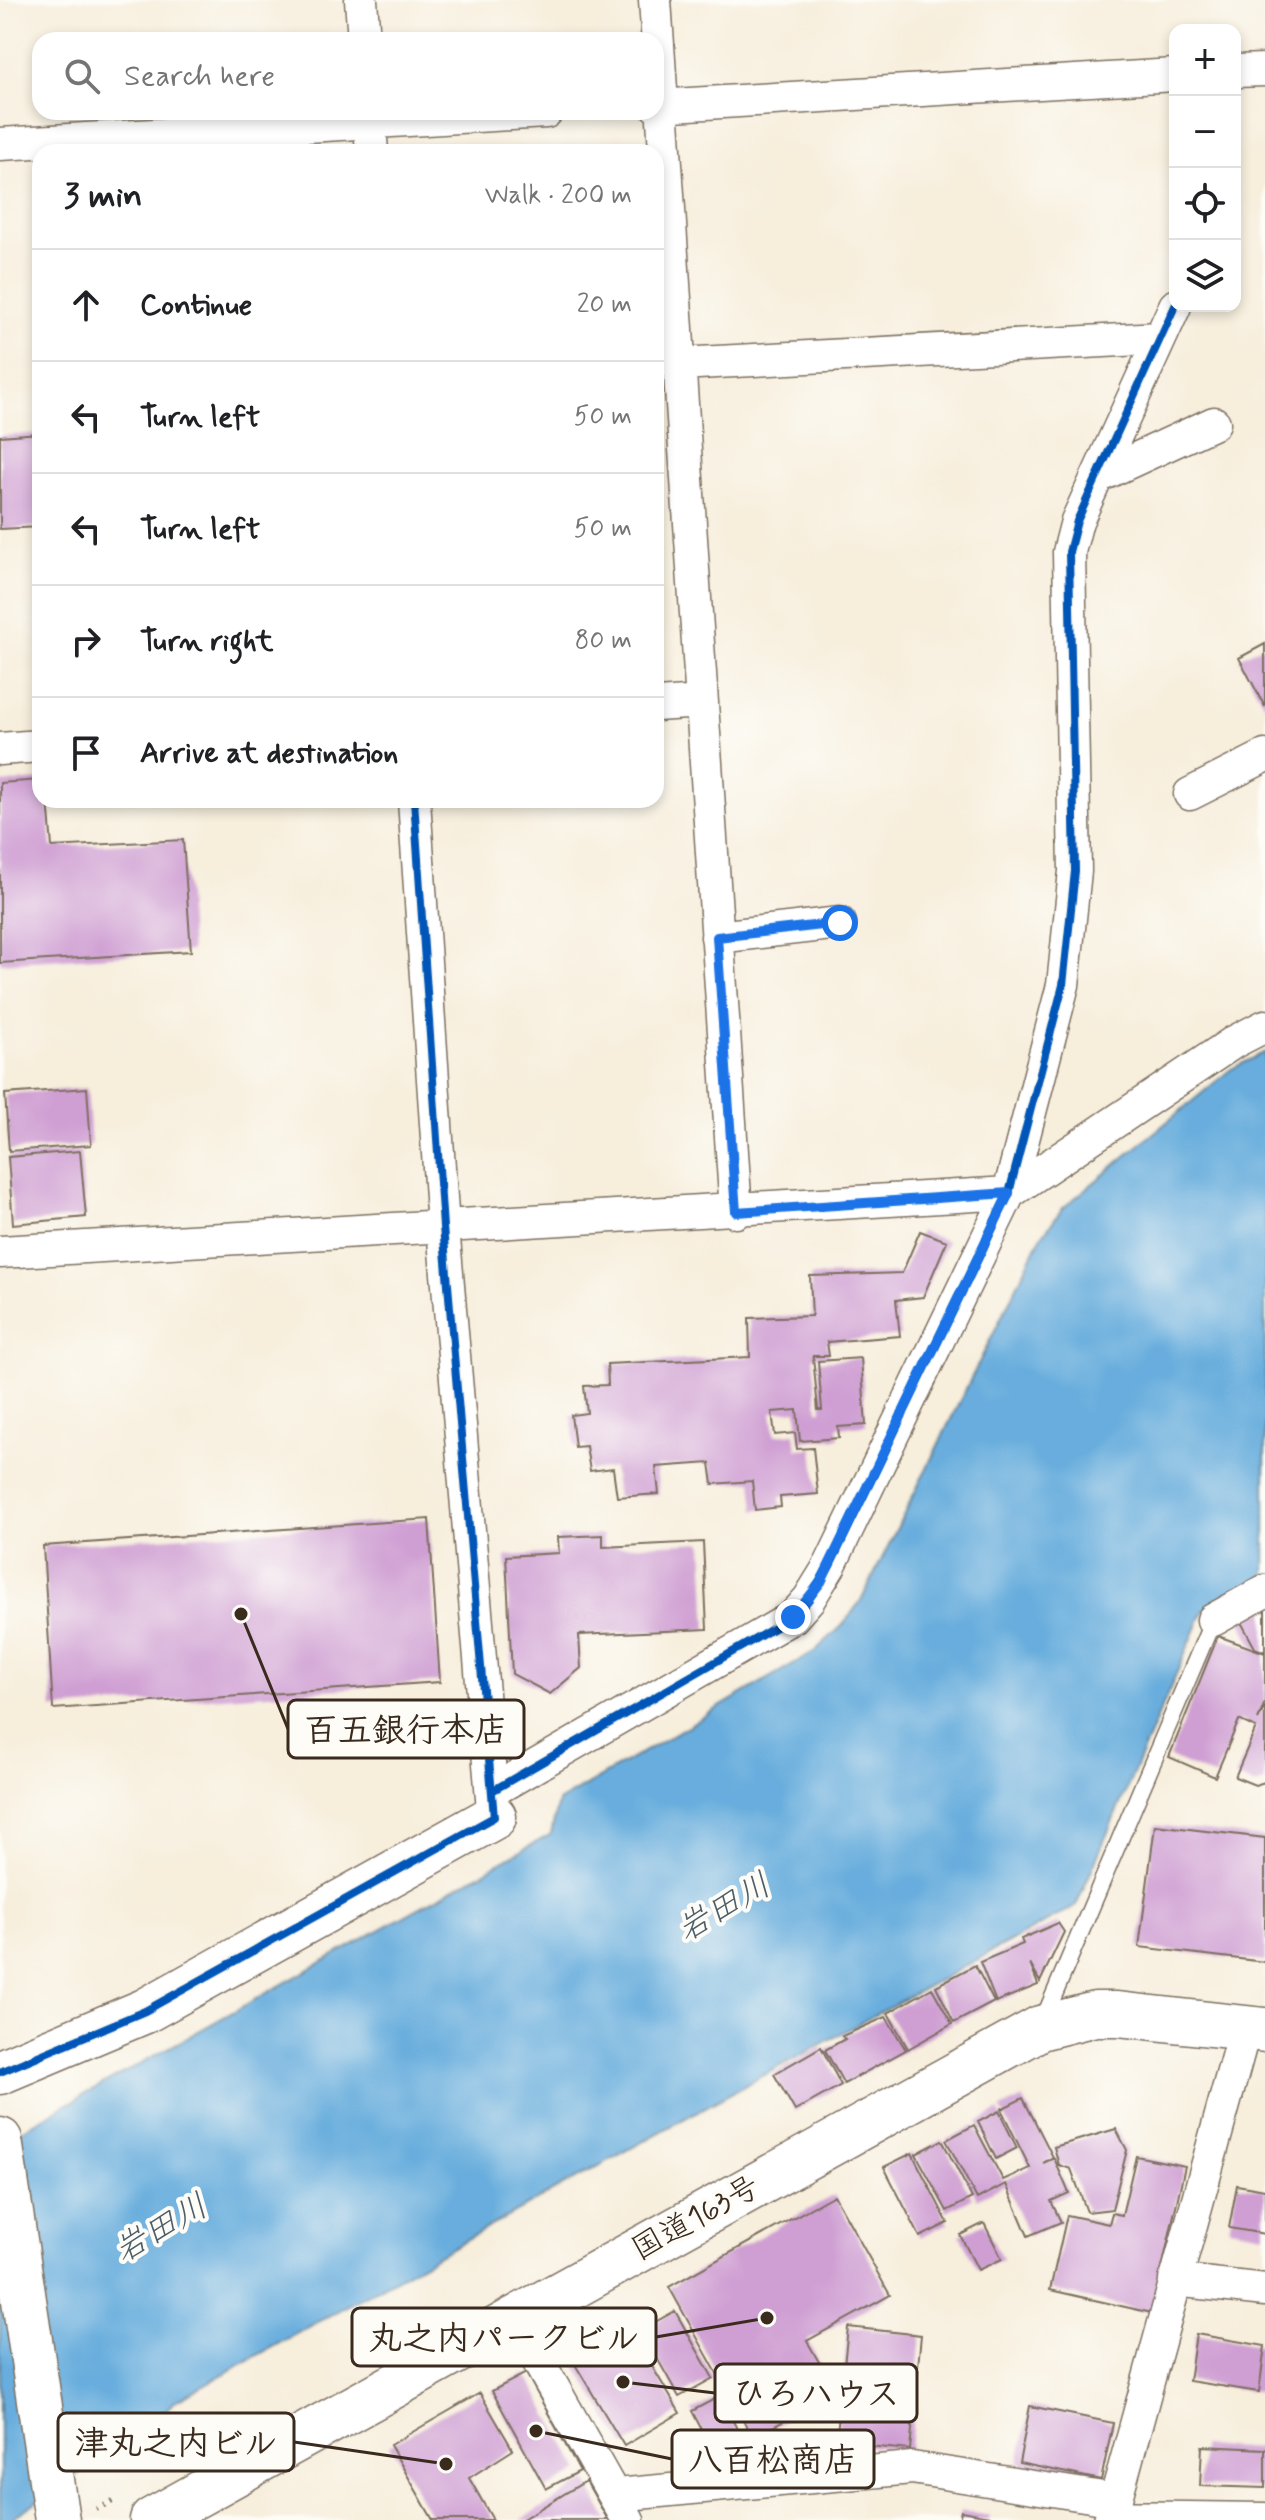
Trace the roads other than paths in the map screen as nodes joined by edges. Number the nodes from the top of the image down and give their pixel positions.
1 (361, 0) edge
2 (655, 0) edge
3 (363, 32) edge
4 (656, 32) edge
5 (1265, 70) edge
6 (1241, 71) edge
7 (1169, 75) edge
8 (664, 105) edge
9 (463, 120) edge
10 (660, 120) edge
11 (370, 129) edge
12 (0, 144) edge
13 (662, 144) edge
14 (664, 170) edge
15 (1172, 312) edge
16 (1159, 338) junction
17 (679, 364) junction
18 (1214, 423) dead end
19 (1097, 477) junction
20 (702, 702) junction
21 (664, 704) edge
22 (32, 747) edge
23 (0, 749) edge
24 (1265, 756) edge
25 (1190, 794) dead end
26 (415, 808) edge
27 (840, 923) dead end
28 (717, 937) junction
29 (1265, 1026) edge
30 (1009, 1193) junction
31 (736, 1212) junction
32 (443, 1227) junction
33 (0, 1252) edge
34 (1265, 1591) edge
35 (1213, 1620) joint
36 (493, 1804) junction
37 (1040, 2028) junction
38 (1255, 2029) edge
39 (0, 2072) edge
40 (0, 2140) edge
41 (1175, 2280) junction
42 (1265, 2290) edge
43 (514, 2318) junction
44 (622, 2508) edge
45 (1112, 2512) edge
46 (1265, 2519) edge
47 (57, 2520) edge
48 (152, 2520) edge

1 - 3 street
2 - 4 street
5 - 6 street
7 - 8 street
9 - 11 street
10 - 13 street
11 - 12 street
14 - 17 street
15 - 16 street
16 - 17 street
16 - 19 street
17 - 20 street
18 - 19 street
19 - 30 street
20 - 21 street
20 - 28 street
22 - 23 street
24 - 25 street
26 - 32 street
27 - 28 street
28 - 31 street
29 - 30 street
30 - 31 street
30 - 36 street
31 - 32 street
32 - 33 street
32 - 36 street
34 - 35 street
35 - 37 lane
36 - 39 main road
37 - 38 main road, 国道163号
37 - 43 main road, 国道163号
38 - 41 street
40 - 47 main road
41 - 42 street
41 - 45 street
43 - 44 street
43 - 48 main road, 国道163号
44 - 45 street
45 - 46 street

